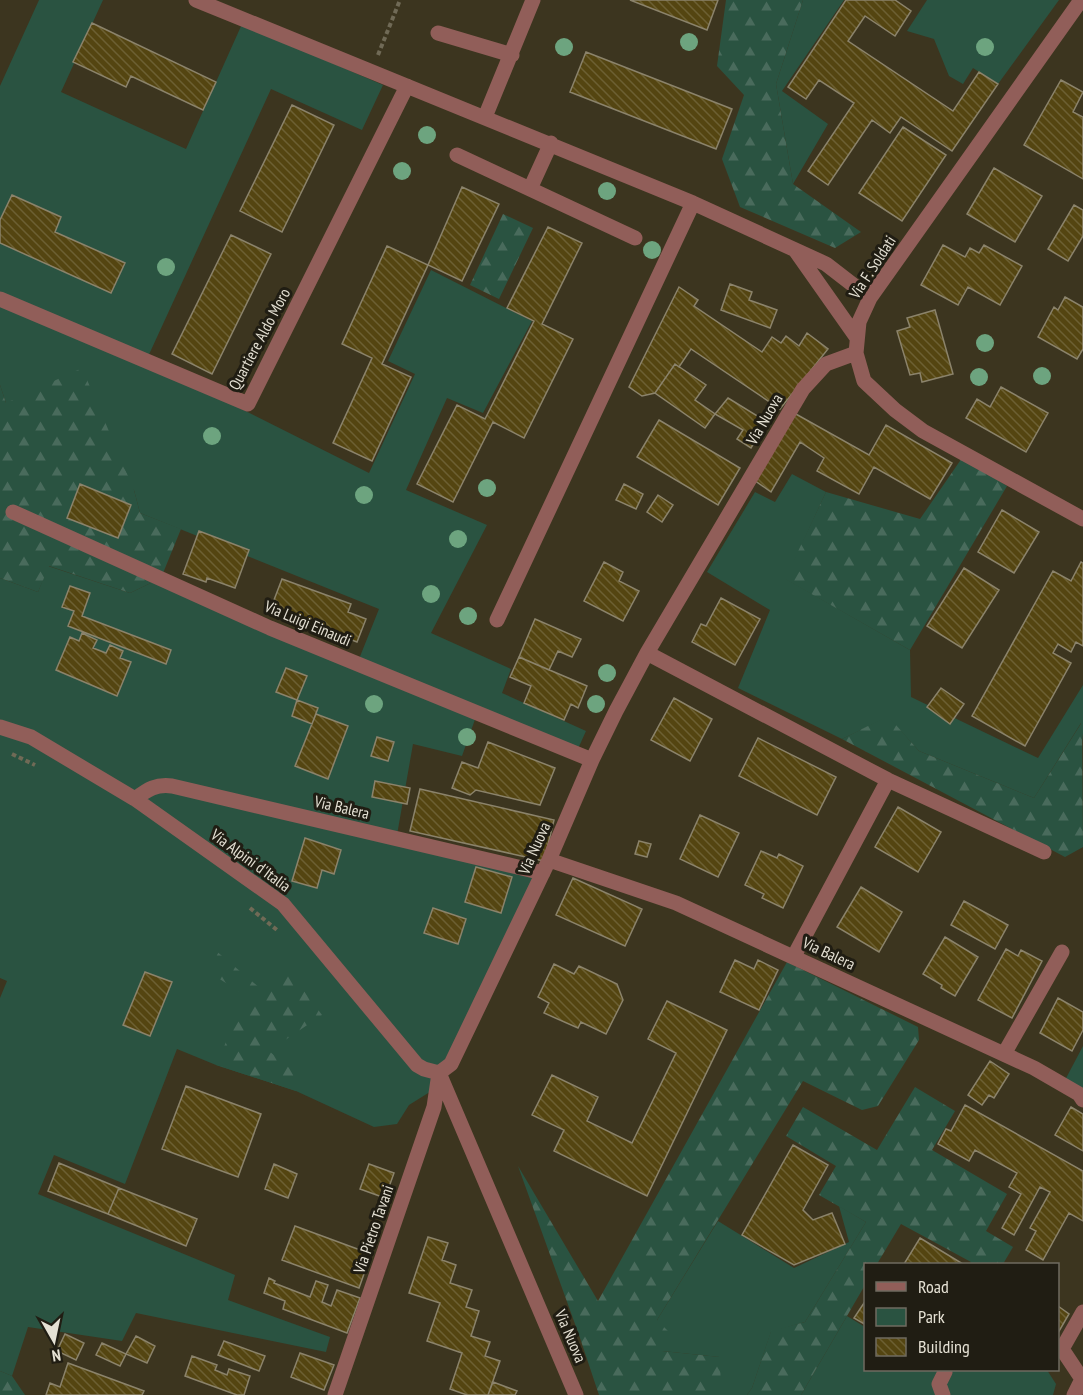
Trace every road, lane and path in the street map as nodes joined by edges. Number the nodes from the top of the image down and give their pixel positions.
1 (196, 0) edge
2 (400, 0) edge
3 (533, 0) edge
4 (1081, 0) edge
5 (438, 33) dead end
6 (512, 55) junction
7 (371, 71) junction
8 (407, 86) junction
9 (485, 117) junction
10 (551, 144) junction
11 (457, 155) dead end
12 (530, 189) junction
13 (693, 203) junction
14 (635, 238) dead end
15 (795, 250) junction
16 (870, 298) junction
17 (0, 299) edge
18 (856, 346) junction
19 (13, 512) dead end
20 (1083, 519) edge
21 (497, 620) dead end
22 (647, 653) junction
23 (0, 727) edge
24 (7, 751) dead end
25 (592, 760) junction
26 (38, 766) dead end
27 (888, 780) junction
28 (135, 799) junction
29 (1044, 852) dead end
30 (546, 866) junction
31 (248, 906) dead end
32 (282, 936) dead end
33 (1062, 952) dead end
34 (794, 956) junction
35 (1004, 1054) junction
36 (439, 1073) junction
37 (1083, 1100) edge
38 (1083, 1312) edge
39 (945, 1372) dead end
40 (335, 1395) edge
41 (576, 1395) edge
42 (944, 1395) edge
43 (1074, 1395) edge

1 - 7 street
2 - 7 path
3 - 6 street
4 - 16 street, Via F. Soldati
5 - 6 street
6 - 9 street
7 - 8 street
8 - 9 street
8 - 17 street, Quartiere Aldo Moro
9 - 10 street
10 - 12 street
10 - 13 street
11 - 12 street
12 - 14 street
13 - 15 street
13 - 21 street
15 - 16 street
15 - 18 street
16 - 18 street, Via F. Soldati
18 - 20 street
18 - 22 street, Via Nuova
19 - 25 street, Via Luigi Einaudi
22 - 25 street, Via Nuova
22 - 27 street
23 - 28 street, Via Alpini d'Italia
24 - 26 path
25 - 30 street, Via Nuova
27 - 29 street
27 - 34 street
28 - 30 street, Via Balera
28 - 36 street, Via Alpini d'Italia
30 - 34 street, Via Balera
30 - 36 street, Via Nuova
31 - 32 path
33 - 35 street
34 - 35 street, Via Balera
35 - 37 street, Via Balera
36 - 40 street, Via Pietro Tavani
36 - 41 street, Via Nuova
38 - 43 street
39 - 42 street

